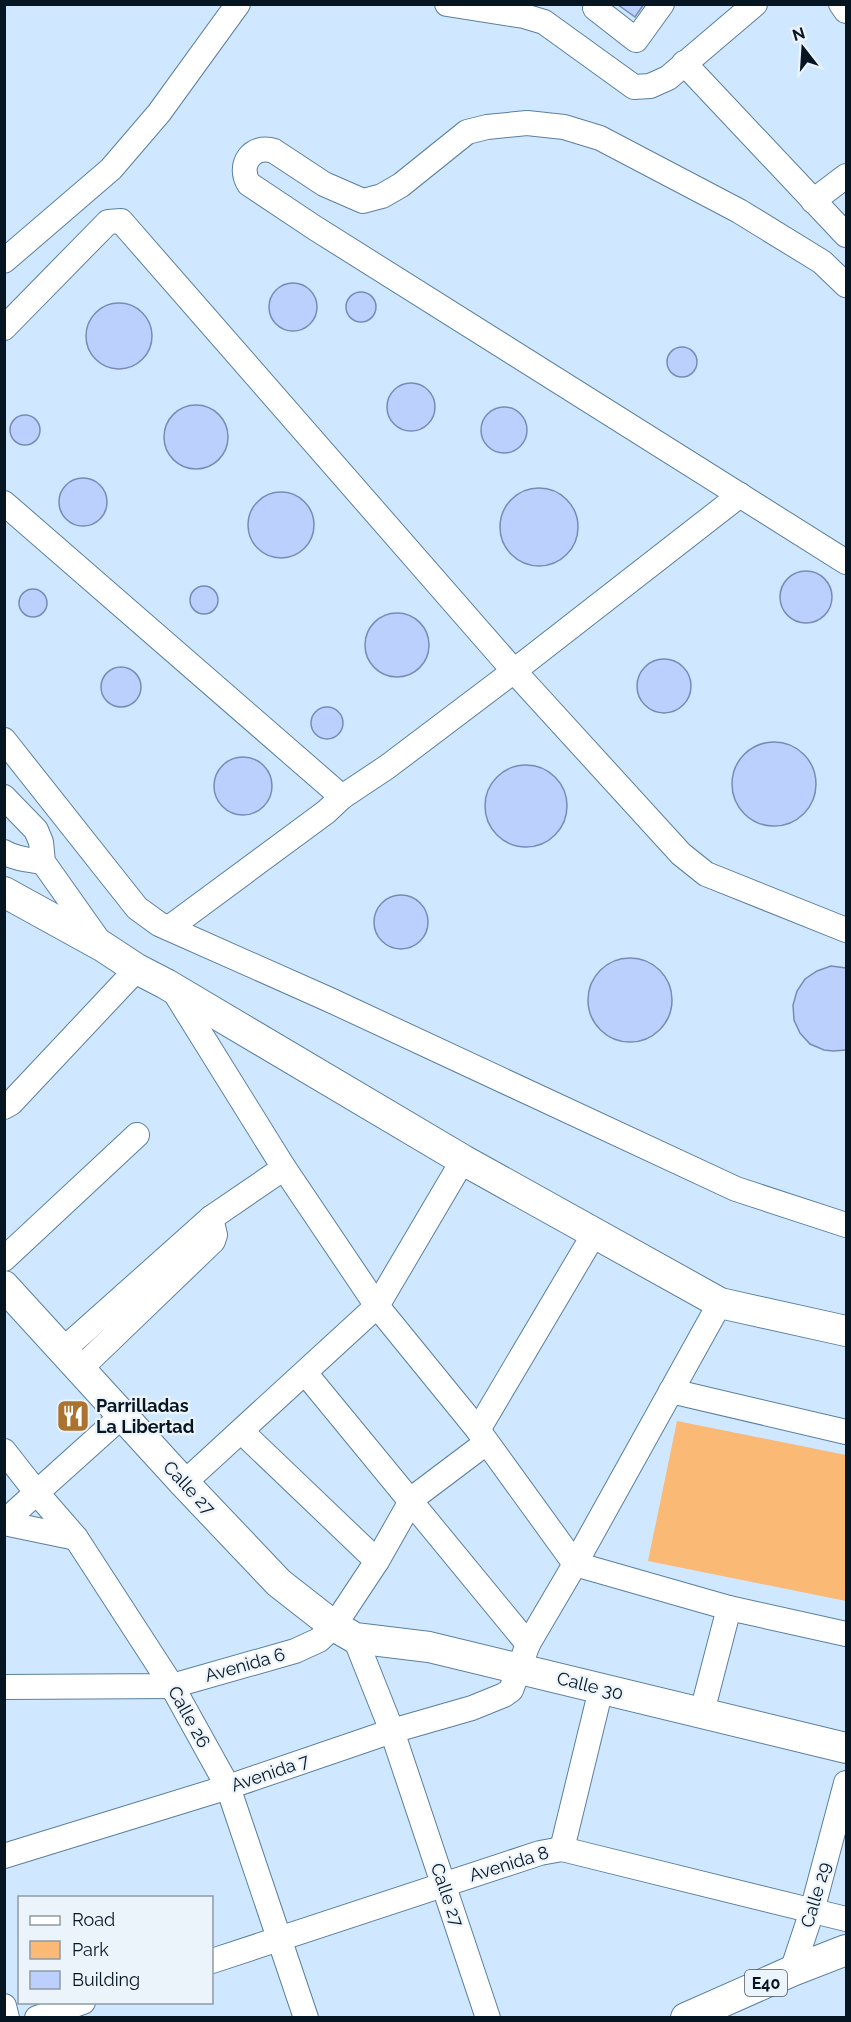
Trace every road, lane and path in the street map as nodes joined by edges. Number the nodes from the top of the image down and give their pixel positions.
1 (238, 4) edge
2 (447, 4) edge
3 (597, 4) edge
4 (662, 4) edge
5 (755, 4) edge
6 (841, 4) edge
7 (846, 11) edge
8 (684, 63) junction
9 (846, 176) edge
10 (813, 201) junction
11 (846, 235) edge
12 (4, 261) edge
13 (846, 285) edge
14 (4, 328) edge
15 (740, 495) junction
16 (4, 502) edge
17 (846, 562) edge
18 (514, 671) junction
19 (4, 740) edge
20 (4, 797) edge
21 (342, 797) junction
22 (4, 852) edge
23 (43, 862) junction
24 (6, 896) edge
25 (169, 928) junction
26 (846, 930) edge
27 (102, 946) junction
28 (136, 969) junction
29 (172, 988) junction
30 (4, 1107) edge
31 (137, 1135) dead end
32 (463, 1160) junction
33 (284, 1168) junction
34 (846, 1225) edge
35 (594, 1234) junction
36 (4, 1259) edge
37 (4, 1287) edge
38 (720, 1303) junction
39 (377, 1306) junction
40 (846, 1330) edge
41 (71, 1360) junction
42 (306, 1374) junction
43 (671, 1391) junction
44 (123, 1415) junction
45 (242, 1431) junction
46 (846, 1432) edge
47 (482, 1436) junction
48 (4, 1451) edge
49 (184, 1483) junction
50 (37, 1493) junction
51 (410, 1503) junction
52 (4, 1522) edge
53 (76, 1538) junction
54 (377, 1562) junction
55 (575, 1564) junction
56 (729, 1608) junction
57 (344, 1632) junction
58 (846, 1634) edge
59 (523, 1656) junction
60 (172, 1686) junction
61 (4, 1687) edge
62 (601, 1689) junction
63 (702, 1712) junction
64 (392, 1731) junction
65 (846, 1748) edge
66 (846, 1783) edge
67 (228, 1787) junction
68 (562, 1849) junction
69 (4, 1856) edge
70 (443, 1884) junction
71 (812, 1911) junction
72 (846, 1918) edge
73 (279, 1939) junction
74 (846, 1950) edge
75 (213, 1961) edge
76 (792, 1971) junction
77 (77, 2004) edge
78 (4, 2006) edge
79 (701, 2015) edge
80 (7, 2018) edge
81 (37, 2018) edge
82 (306, 2018) edge
83 (488, 2018) edge

1 - 12 street
2 - 8 street
3 - 4 street
5 - 8 street
6 - 7 street
8 - 10 street
9 - 10 street
10 - 11 street
13 - 15 street
14 - 18 street
15 - 17 street
15 - 18 street
16 - 21 street
18 - 21 street
18 - 26 street
19 - 25 street
20 - 23 street
21 - 25 street
22 - 23 street
23 - 27 street
24 - 27 main road
25 - 34 street
27 - 28 main road
28 - 29 main road
28 - 30 street
29 - 32 main road
29 - 33 street
31 - 36 street
32 - 35 main road
32 - 39 street
33 - 39 street
33 - 41 street
35 - 38 main road
35 - 47 street
37 - 41 main road, Calle 27
38 - 40 main road
38 - 43 street, Avenida 7
39 - 42 street
39 - 47 street
41 - 44 main road, Calle 27
42 - 45 street
42 - 51 street
43 - 46 street
43 - 55 street, Avenida 7
44 - 49 main road, Calle 27
44 - 50 street
45 - 49 street
45 - 54 street
47 - 51 street, Avenida 6
47 - 55 street
48 - 50 street, Calle 26
49 - 57 main road, Calle 27
50 - 52 street
50 - 53 street, Calle 26
51 - 54 street, Avenida 6
51 - 59 street
52 - 53 street
53 - 60 street, Calle 26
54 - 57 street, Avenida 6
55 - 56 street
55 - 59 street, Avenida 7
56 - 58 street
56 - 63 street
57 - 59 main road, Calle 30
57 - 60 street, Avenida 6
57 - 64 street, Calle 27
59 - 62 main road, Calle 30
59 - 64 street, Avenida 7
60 - 61 street, Avenida 6
60 - 67 street, Calle 26
62 - 63 main road, Calle 30
62 - 68 street
63 - 65 main road, Calle 30
64 - 67 street, Avenida 7
64 - 70 street, Calle 27
66 - 71 street, Calle 29
67 - 69 street, Avenida 7
67 - 73 street, Calle 26
68 - 70 street, Avenida 8
68 - 71 street, Avenida 8
70 - 73 street, Avenida 8
70 - 83 street, Calle 27
71 - 72 street, Avenida 8
71 - 76 street, Calle 29
73 - 75 street, Avenida 8
73 - 82 street, Calle 26
74 - 76 main road, E40
76 - 79 main road, E40
77 - 81 street
78 - 80 street

